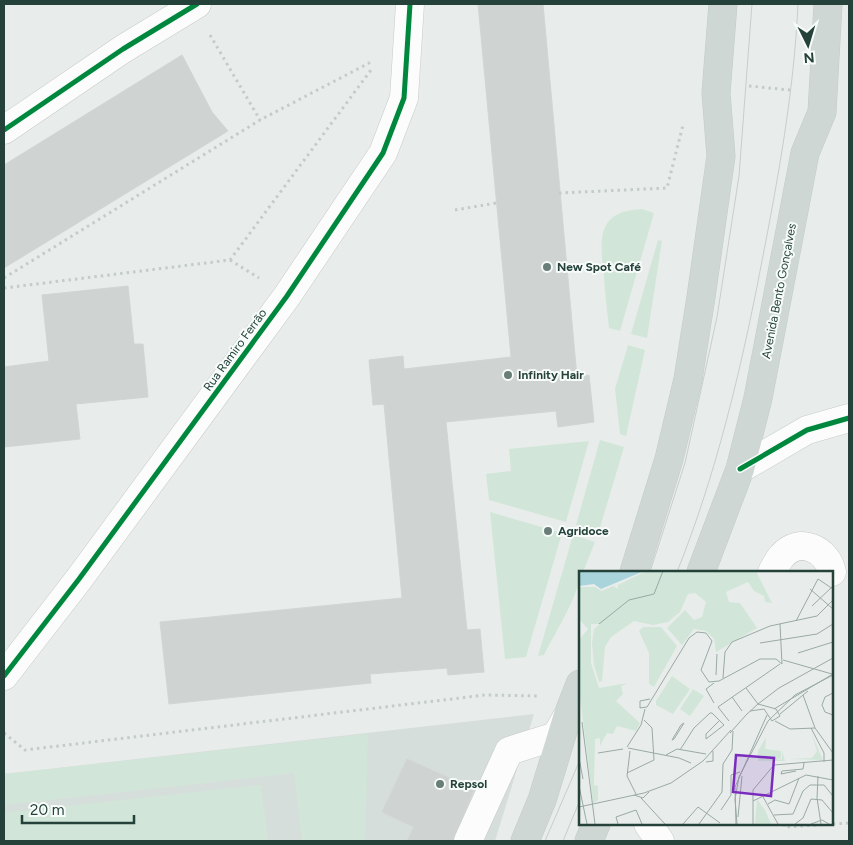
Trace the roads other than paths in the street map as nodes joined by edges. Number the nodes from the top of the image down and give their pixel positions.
1 (410, 4) edge
2 (723, 4) edge
3 (828, 4) edge
4 (195, 5) edge
5 (4, 130) edge
6 (849, 418) edge
7 (740, 469) junction
8 (634, 571) edge
9 (701, 571) edge
10 (773, 571) edge
11 (832, 571) edge
12 (4, 676) edge
13 (574, 700) edge
14 (596, 825) edge
15 (468, 841) edge
16 (525, 841) edge
17 (588, 841) edge

1 - 12 street, Rua Ramiro Ferrão
2 - 8 main road
3 - 7 main road, Avenida Bento Gonçalves
4 - 5 street
6 - 7 street
7 - 9 main road, Avenida Bento Gonçalves
10 - 11 street
13 - 15 street
13 - 16 main road
14 - 17 main road

